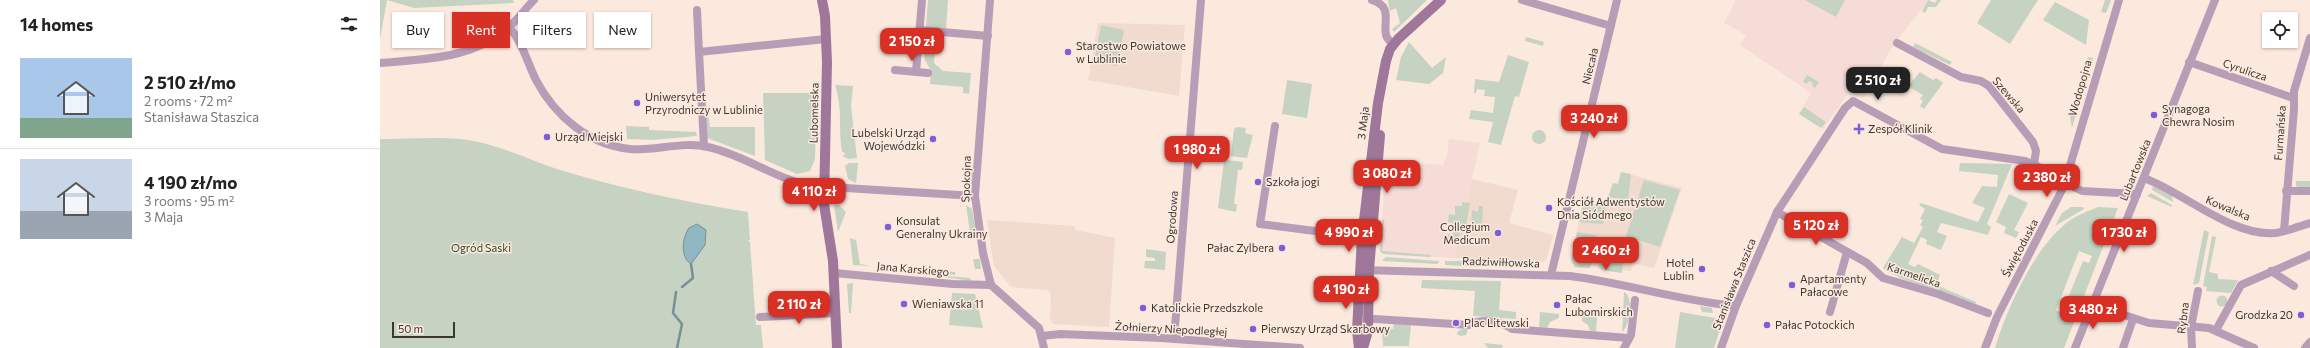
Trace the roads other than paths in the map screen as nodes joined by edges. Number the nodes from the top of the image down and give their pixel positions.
1 (534, 0) edge
2 (817, 0) edge
3 (822, 0) edge
4 (922, 0) edge
5 (990, 0) edge
6 (1201, 0) edge
7 (1372, 0) edge
8 (1441, 0) edge
9 (1617, 0) edge
10 (2119, 0) edge
11 (2215, 0) edge
12 (1525, 1) edge
13 (697, 10) dead end
14 (510, 26) edge
15 (1611, 26) junction
16 (510, 28) edge
17 (919, 30) junction
18 (988, 36) junction
19 (2310, 38) edge
20 (826, 39) junction
21 (1897, 43) dead end
22 (1393, 45) junction
23 (473, 48) edge
24 (699, 52) junction
25 (2190, 62) junction
26 (380, 63) edge
27 (895, 70) dead end
28 (916, 72) junction
29 (928, 73) dead end
30 (1381, 92) junction
31 (2293, 98) junction
32 (1275, 126) dead end
33 (704, 146) junction
34 (2034, 164) junction
35 (2144, 178) junction
36 (2065, 183) junction
37 (824, 187) junction
38 (2286, 191) junction
39 (2310, 191) edge
40 (2137, 194) junction
41 (975, 196) junction
42 (1777, 212) junction
43 (2310, 223) edge
44 (2284, 231) junction
45 (1362, 237) junction
46 (1847, 252) junction
47 (2310, 255) edge
48 (1364, 270) junction
49 (2271, 271) junction
50 (834, 273) junction
51 (1551, 274) junction
52 (991, 285) junction
53 (2294, 286) dead end
54 (2198, 291) dead end
55 (1635, 300) dead end
56 (2093, 305) junction
57 (1736, 306) junction
58 (1830, 312) dead end
59 (835, 313) junction
60 (1988, 313) dead end
61 (760, 317) dead end
62 (2133, 319) junction
63 (1375, 320) dead end
64 (2191, 327) junction
65 (2216, 330) junction
66 (1042, 336) junction
67 (1630, 338) junction
68 (1174, 339) junction
69 (2310, 342) edge
70 (837, 348) edge
71 (1044, 348) edge
72 (1300, 348) edge
73 (1359, 348) edge
74 (1363, 348) edge
75 (1624, 348) edge
76 (1721, 348) edge
77 (1985, 348) edge
78 (2075, 348) edge
79 (2123, 348) edge
80 (2192, 348) edge
81 (2254, 348) edge
82 (2305, 348) edge

1 - 14 street
2 - 20 street, Lubomelska
3 - 20 street, Lubomelska
4 - 17 street
5 - 18 street, Spokojna
6 - 68 street, Ogrodowa
7 - 22 street
8 - 22 street
9 - 15 street, Niecała
10 - 36 street, Wodopojna
11 - 25 street, Lubartowska
12 - 15 street
13 - 24 street
15 - 51 street, Niecała
16 - 33 street
17 - 18 street
17 - 28 street
18 - 41 street, Spokojna
19 - 31 street, Furmańska
20 - 24 street
20 - 37 street, Lubomelska
21 - 34 street, Szewska
22 - 30 street, 3 Maja
23 - 26 street
24 - 33 street
25 - 31 street, Cyrulicza
25 - 35 street, Lubartowska
27 - 28 street
28 - 29 street
30 - 45 street, 3 Maja
30 - 48 street, 3 Maja
31 - 38 street, Furmańska
32 - 45 street
33 - 37 street
34 - 36 street, Stanisława Staszica
34 - 42 street, Stanisława Staszica
35 - 40 street, Lubartowska
35 - 44 street, Kowalska
36 - 40 street
36 - 77 street, Świętoduska
37 - 41 street
37 - 50 street, Lubomelska
38 - 39 street
38 - 44 street, Furmańska
40 - 56 street, Lubartowska
41 - 52 street, Spokojna
42 - 46 street, Karmelicka
42 - 57 street, Stanisława Staszica
43 - 44 street, Kowalska
45 - 48 street, 3 Maja
46 - 58 street
46 - 60 street, Karmelicka
47 - 49 street
48 - 51 street, Radziwiłłowska
48 - 73 street, 3 Maja
48 - 74 street, 3 Maja
49 - 53 street
49 - 65 street
50 - 52 street, Jana Karskiego
50 - 59 street, Lubomelska
51 - 57 street, Radziwiłłowska
52 - 66 street
54 - 64 street, Rybna
55 - 67 street
56 - 62 street
56 - 78 street, Lubartowska
57 - 76 street, Stanisława Staszica
59 - 61 street
59 - 70 street, Lubomelska
62 - 64 street
62 - 79 street
63 - 67 street
64 - 65 street
64 - 80 street, Rybna
65 - 81 street
66 - 68 street, Żołnierzy Niepodległej
66 - 71 street
67 - 75 street
68 - 72 street, Żołnierzy Niepodległej
69 - 82 street

